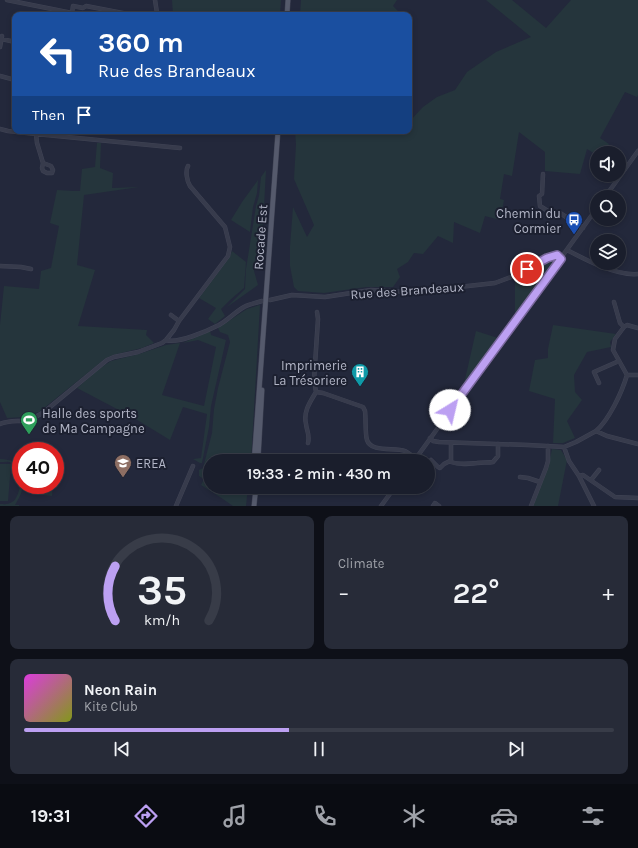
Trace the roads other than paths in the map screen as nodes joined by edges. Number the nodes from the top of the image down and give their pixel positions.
1 (6, 0) edge
2 (156, 0) edge
3 (288, 0) edge
4 (67, 12) edge
5 (72, 12) edge
6 (117, 12) edge
7 (157, 12) edge
8 (287, 12) edge
9 (12, 41) edge
10 (0, 47) edge
11 (0, 76) edge
12 (12, 79) edge
13 (0, 129) edge
14 (12, 131) edge
15 (36, 134) joint
16 (278, 134) edge
17 (180, 148) dead end
18 (638, 151) edge
19 (44, 163) dead end
20 (188, 166) dead end
21 (543, 174) dead end
22 (610, 190) edge
23 (590, 218) edge
24 (583, 228) junction
25 (567, 250) junction
26 (561, 259) junction
27 (0, 266) edge
28 (31, 270) dead end
29 (638, 274) edge
30 (270, 300) dead end
31 (262, 301) dead end
32 (614, 302) dead end
33 (317, 312) dead end
34 (171, 315) dead end
35 (179, 321) junction
36 (624, 327) junction
37 (638, 328) edge
38 (166, 340) junction
39 (263, 344) junction
40 (618, 361) junction
41 (627, 375) junction
42 (638, 375) edge
43 (599, 383) dead end
44 (316, 392) junction
45 (0, 424) edge
46 (596, 431) junction
47 (430, 438) junction
48 (308, 443) dead end
49 (452, 443) junction
50 (498, 444) junction
51 (638, 444) edge
52 (548, 446) junction
53 (564, 447) junction
54 (255, 454) edge
55 (258, 454) edge
56 (408, 454) edge
57 (419, 454) edge
58 (450, 461) junction
59 (435, 464) edge
60 (193, 466) dead end
61 (599, 470) dead end
62 (579, 476) junction
63 (520, 477) dead end
64 (591, 480) junction
65 (540, 482) junction
66 (253, 494) edge
67 (255, 494) edge
68 (389, 494) edge
69 (638, 498) edge
70 (176, 506) edge
71 (253, 506) edge
72 (381, 506) edge
73 (433, 506) edge
74 (439, 506) edge
75 (531, 506) edge
76 (594, 506) edge

1 - 4 street
2 - 7 street
3 - 8 main road
5 - 6 street
9 - 10 street
11 - 12 street
13 - 14 street
15 - 17 street
15 - 19 street
16 - 39 main road, Rocade Est
18 - 22 street
20 - 35 street
21 - 24 street
23 - 24 street
24 - 25 street
25 - 26 street
25 - 29 street
26 - 30 street, Rue des Brandeaux
26 - 47 street
27 - 28 street
31 - 38 street
32 - 36 street
33 - 44 street
34 - 35 street
35 - 38 street
36 - 37 street
36 - 40 street
38 - 45 street
39 - 54 main road, Rocade Est
39 - 55 main road, Rocade Est
40 - 41 street
40 - 43 street
41 - 42 street
41 - 46 street
44 - 48 street
44 - 56 street
46 - 51 street
46 - 53 street
47 - 49 street
47 - 57 street
49 - 50 street
49 - 58 street
50 - 52 street
50 - 58 street
52 - 53 street
52 - 65 street
53 - 62 street
58 - 59 street
60 - 70 street
61 - 64 street
62 - 64 street
62 - 76 street
63 - 65 street
64 - 69 street
65 - 75 street
66 - 71 main road
67 - 71 main road
68 - 72 street
73 - 74 street

